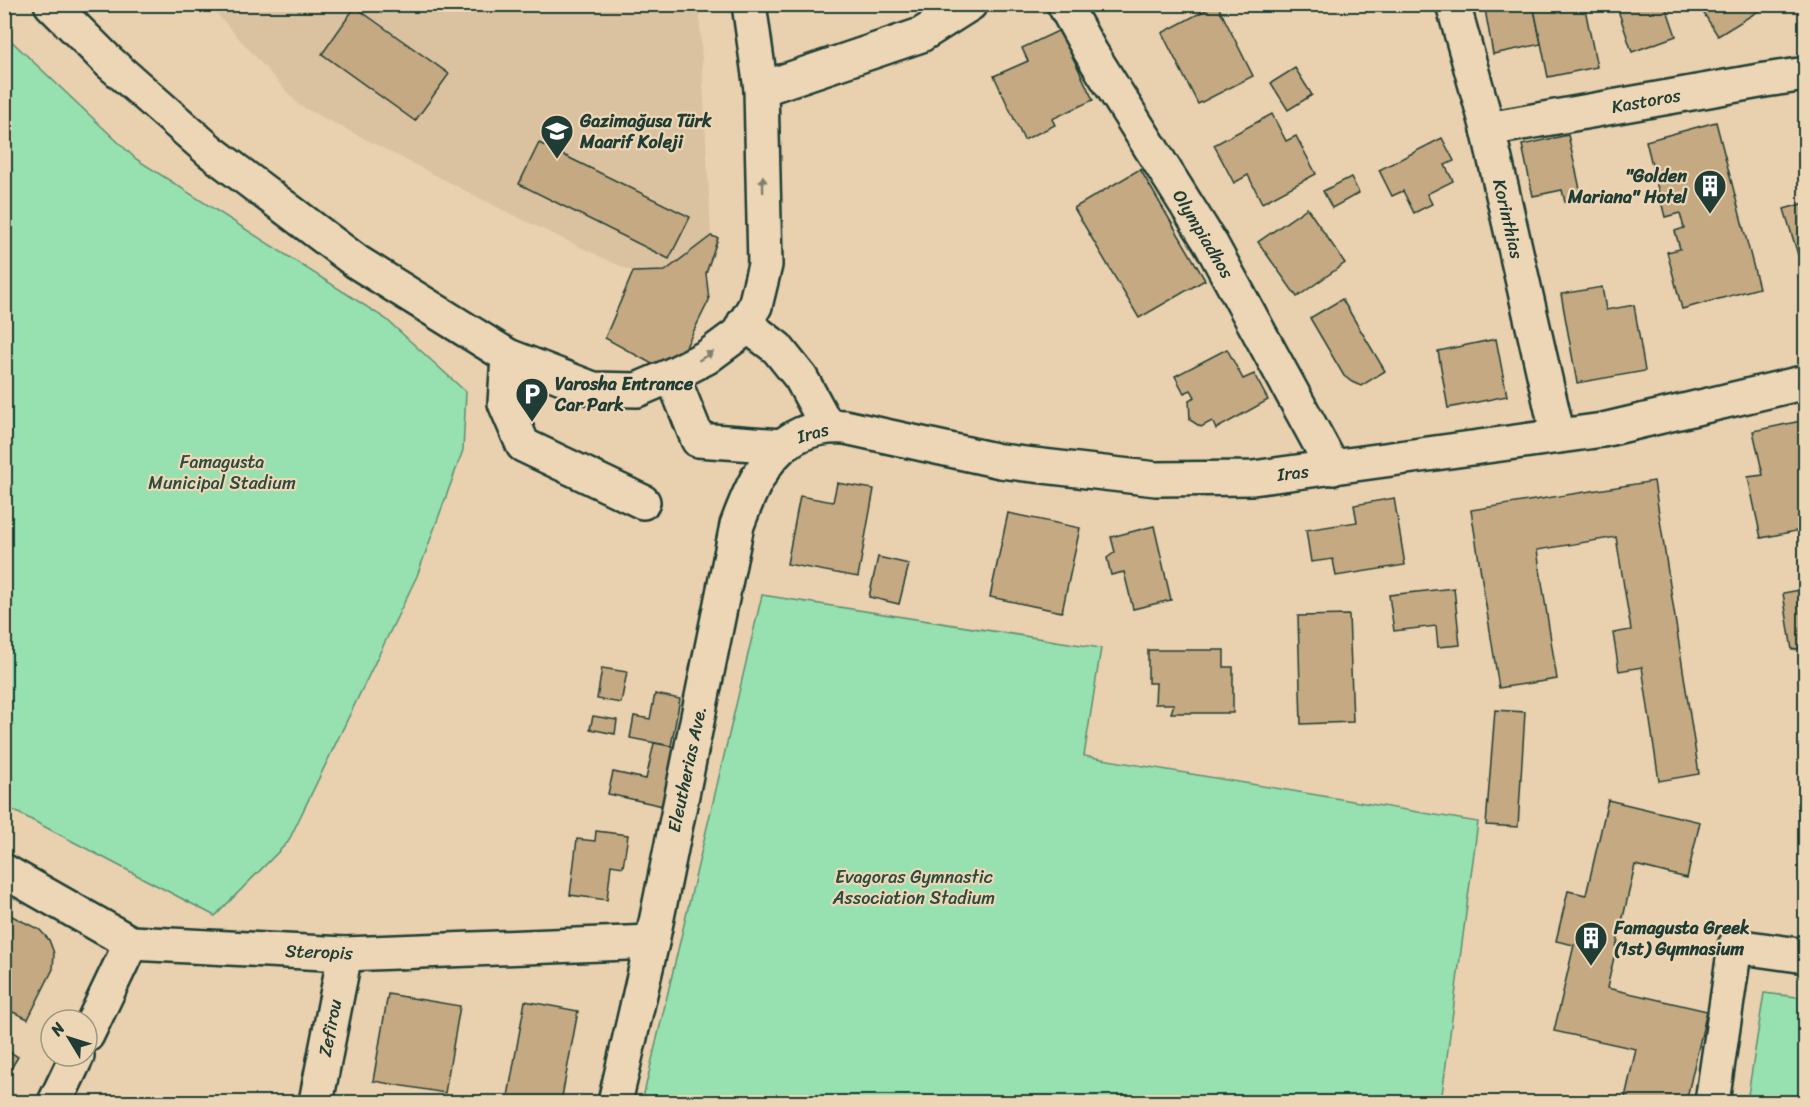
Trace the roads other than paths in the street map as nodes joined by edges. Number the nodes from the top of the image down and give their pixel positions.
1 (51, 4) edge
2 (749, 4) edge
3 (970, 4) edge
4 (1064, 4) edge
5 (1453, 4) edge
6 (1806, 74) edge
7 (761, 89) junction
8 (1488, 129) junction
9 (744, 323) junction
10 (508, 356) junction
11 (672, 375) junction
12 (1806, 382) edge
13 (827, 426) junction
14 (1558, 436) junction
15 (781, 446) junction
16 (1333, 468) junction
17 (643, 502) dead end
18 (4, 871) edge
19 (652, 942) junction
20 (131, 943) junction
21 (345, 954) junction
22 (1806, 956) edge
23 (99, 1010) edge
24 (71, 1068) edge
25 (55, 1102) edge
26 (316, 1102) edge
27 (615, 1102) edge
28 (1712, 1102) edge

1 - 10 street
2 - 7 street
3 - 7 street
4 - 16 street, Olympiadhos
5 - 8 street, Korinthias
6 - 8 street, Kastoros
9 -> 7 street
8 - 14 street, Korinthias
11 -> 9 street
9 - 13 street
10 - 11 street
10 - 17 street
11 - 15 street
12 - 14 street, Iras
13 - 15 street, Iras
13 - 16 street, Iras
14 - 16 street, Iras
15 - 19 street, Eleutherias Ave.
18 - 20 street, Steropis
19 - 21 street, Steropis
19 - 27 street, Eleutherias Ave.
20 - 21 street, Steropis
20 - 23 street
21 - 26 street, Zefirou
22 - 28 street
24 - 25 street

